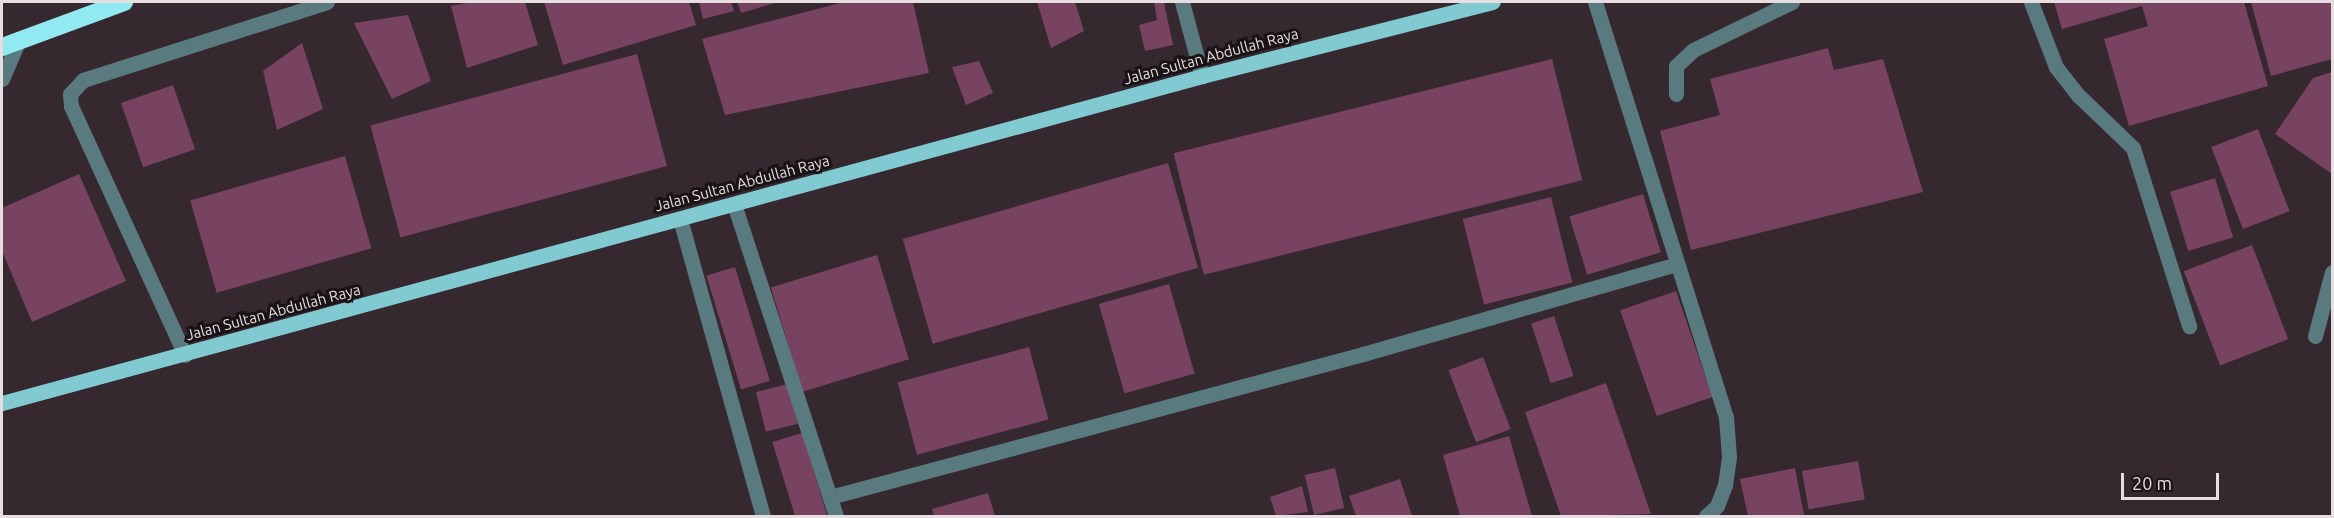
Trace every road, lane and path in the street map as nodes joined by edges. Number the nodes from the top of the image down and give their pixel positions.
1 (124, 2) edge
2 (327, 2) edge
3 (1182, 2) edge
4 (1493, 2) edge
5 (1595, 2) edge
6 (1792, 2) edge
7 (2031, 2) edge
8 (10, 45) edge
9 (1202, 76) junction
10 (2, 79) edge
11 (1676, 94) dead end
12 (734, 204) junction
13 (681, 219) junction
14 (1677, 264) junction
15 (2332, 272) edge
16 (2189, 326) dead end
17 (2315, 336) dead end
18 (185, 355) junction
19 (2, 403) edge
20 (830, 497) junction
21 (763, 516) edge
22 (836, 516) edge
23 (1706, 516) edge

1 - 8 highway
2 - 18 street
3 - 9 street
4 - 9 main road, Jalan Sultan Abdullah Raya
5 - 14 street
6 - 11 street
7 - 16 street
8 - 10 street
9 - 12 main road, Jalan Sultan Abdullah Raya
12 - 13 main road, Jalan Sultan Abdullah Raya
12 - 20 street
13 - 18 main road, Jalan Sultan Abdullah Raya
13 - 21 street
14 - 20 street
14 - 23 street
15 - 17 street
18 - 19 main road, Jalan Sultan Abdullah Raya
20 - 22 street

